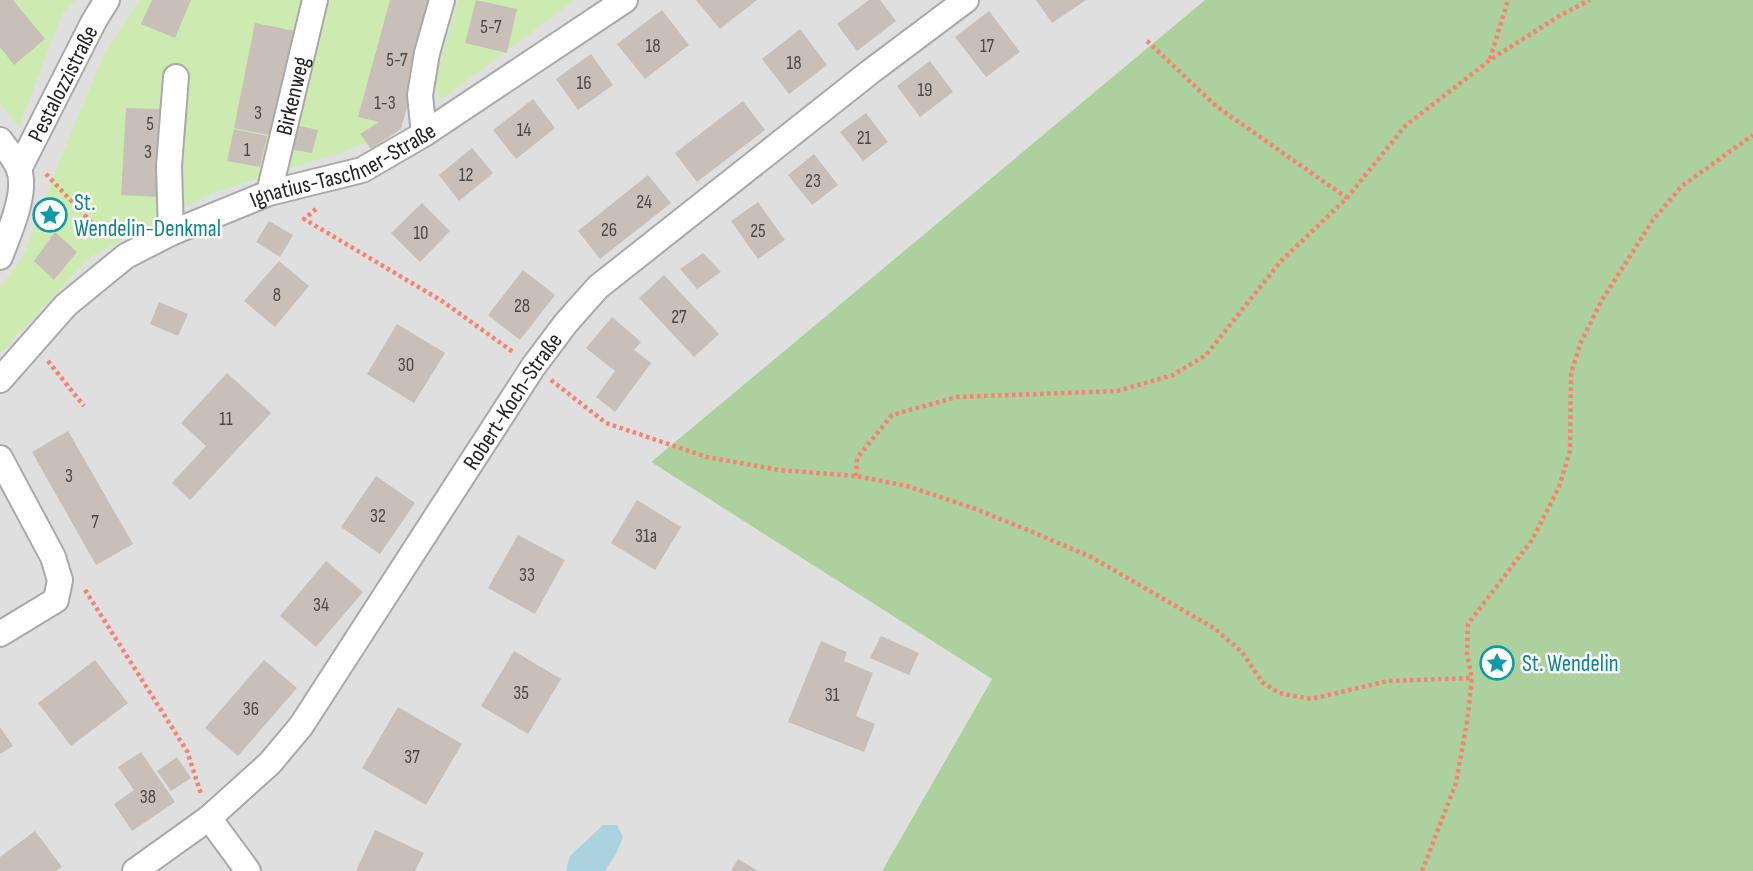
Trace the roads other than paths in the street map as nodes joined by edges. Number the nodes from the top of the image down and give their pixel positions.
1 (107, 0) edge
2 (315, 0) edge
3 (443, 0) edge
4 (625, 0) edge
5 (966, 0) edge
6 (176, 77) dead end
7 (424, 134) junction
8 (0, 139) edge
9 (23, 161) junction
10 (269, 193) junction
11 (171, 233) junction
12 (0, 257) edge
13 (0, 380) edge
14 (0, 458) edge
15 (0, 634) edge
16 (209, 818) junction
17 (135, 871) edge
18 (247, 871) edge

1 - 9 street, Pestalozzistraße
2 - 10 street, Birkenweg
3 - 7 street
4 - 7 street, Ignatius-Taschner-Straße
5 - 16 street, Robert-Koch-Straße
6 - 11 street
7 - 10 street, Ignatius-Taschner-Straße
8 - 9 street
9 - 12 street
10 - 11 street, Ignatius-Taschner-Straße
11 - 13 street, Ignatius-Taschner-Straße
14 - 15 street
16 - 17 street, Robert-Koch-Straße
16 - 18 street

